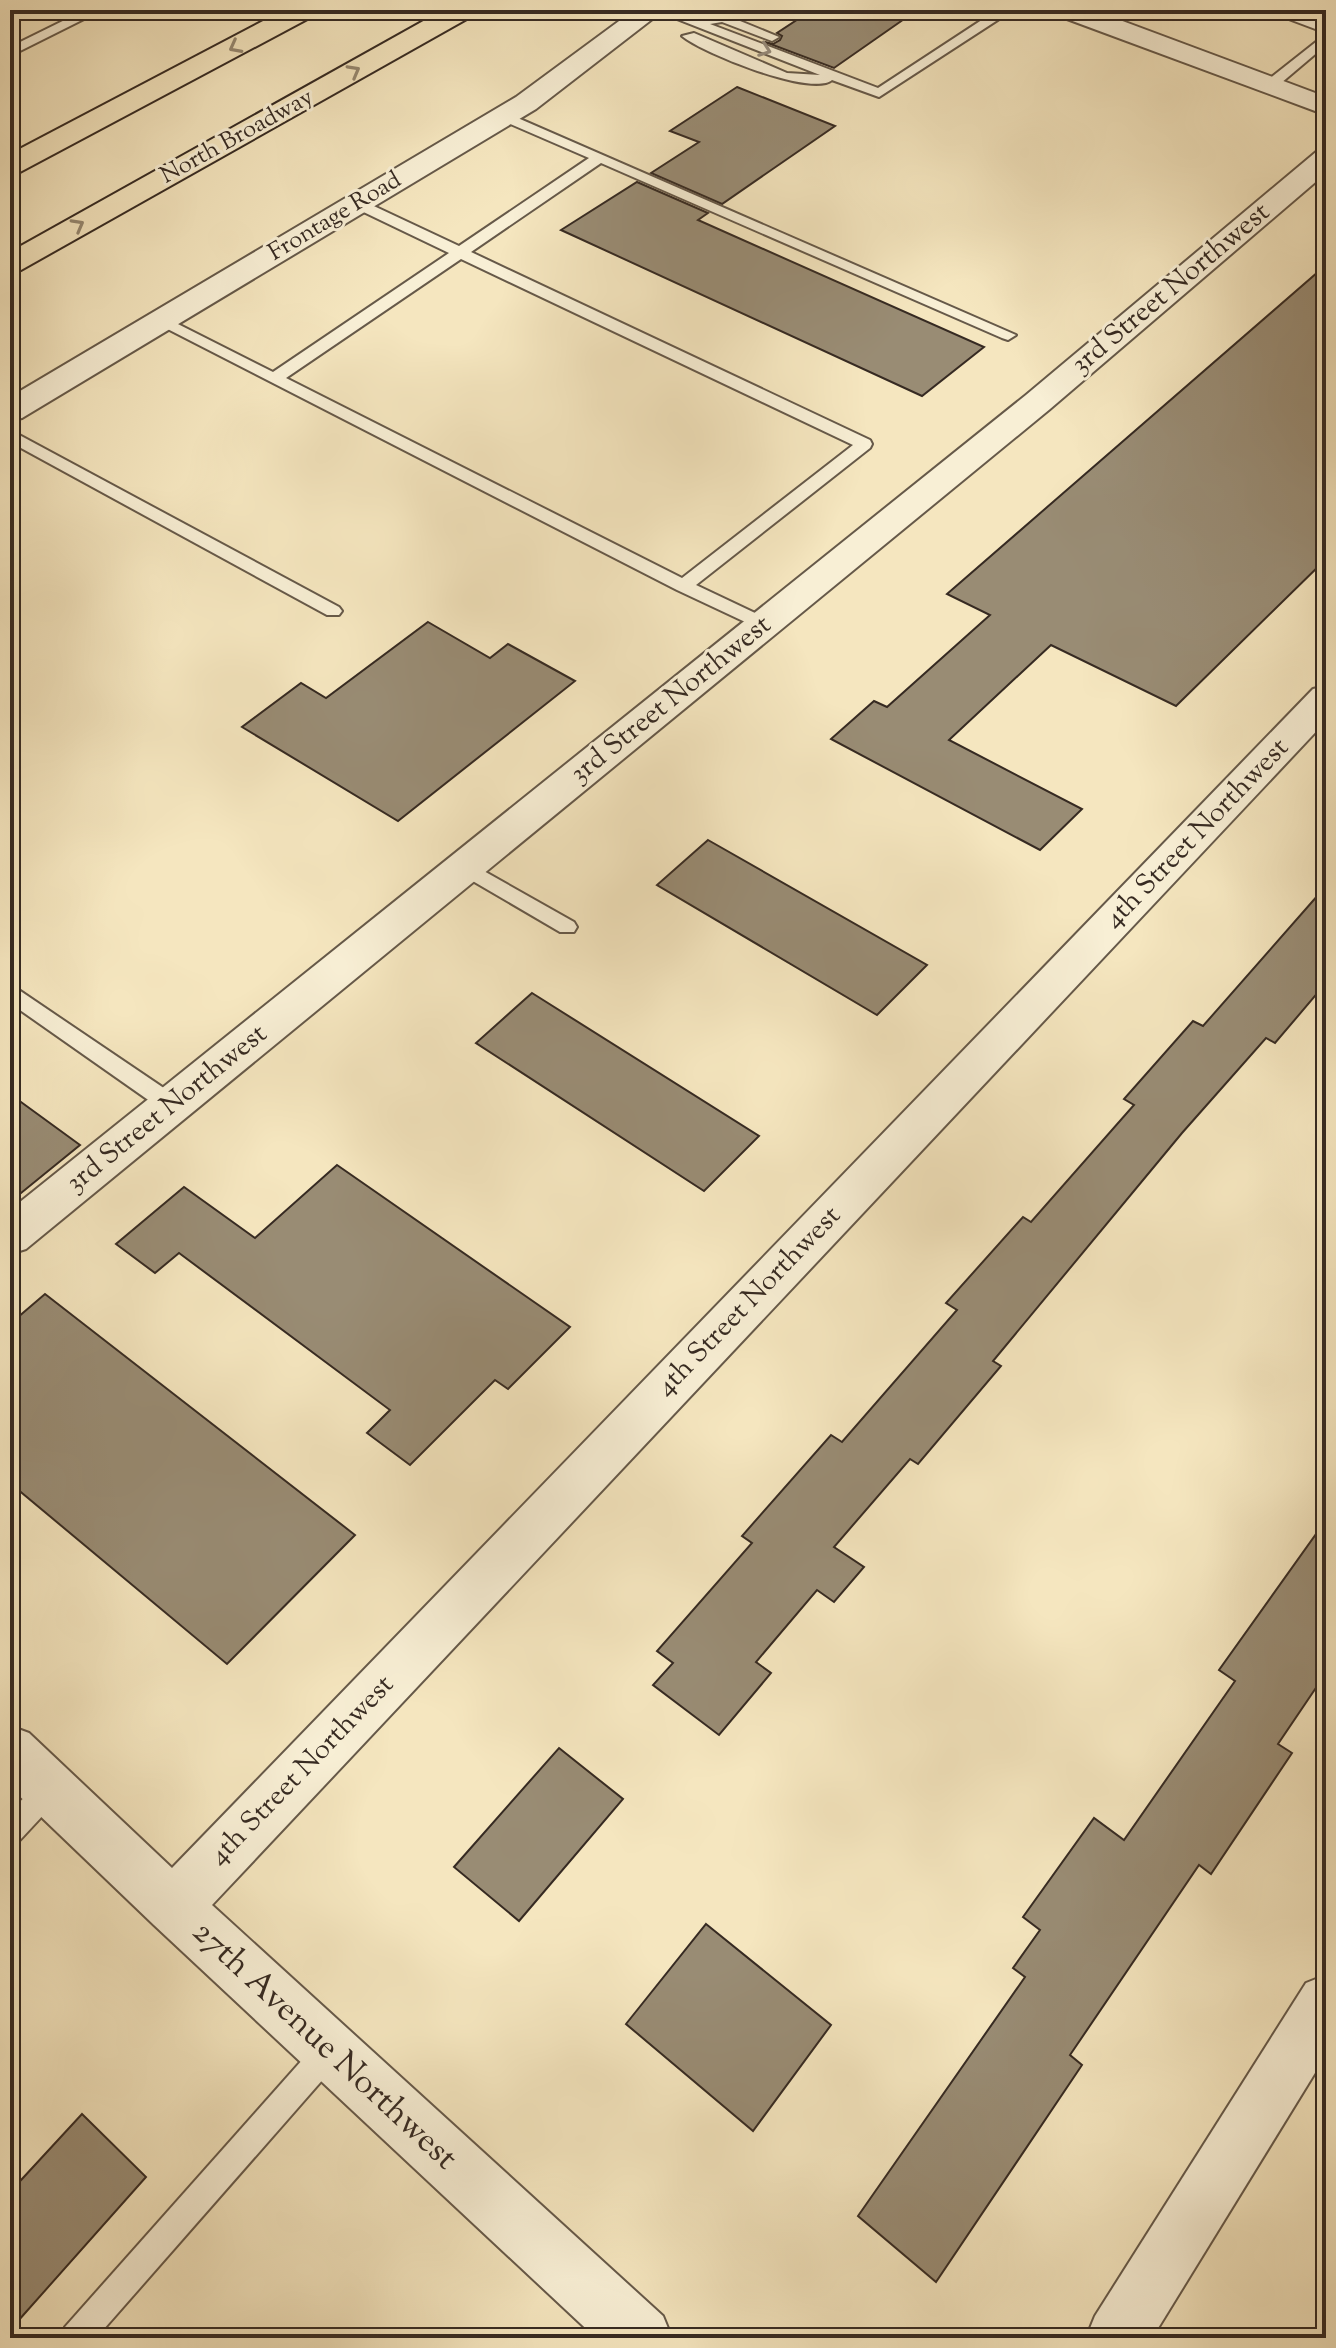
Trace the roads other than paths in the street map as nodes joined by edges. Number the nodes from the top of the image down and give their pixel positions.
1 (95, 10) edge
2 (304, 10) edge
3 (463, 10) edge
4 (651, 10) edge
5 (661, 10) edge
6 (1006, 10) edge
7 (1068, 10) edge
8 (1272, 10) edge
9 (692, 23) junction
10 (1326, 29) edge
11 (10, 37) edge
12 (772, 37) dead end
13 (1326, 38) edge
14 (36, 39) junction
15 (10, 52) edge
16 (812, 53) dead end
17 (849, 81) junction
18 (1269, 86) junction
19 (1326, 107) edge
20 (504, 116) junction
21 (600, 157) junction
22 (1326, 158) edge
23 (10, 166) edge
24 (356, 203) junction
25 (460, 253) junction
26 (10, 264) edge
27 (160, 321) junction
28 (1008, 335) dead end
29 (274, 379) junction
30 (10, 411) edge
31 (10, 435) edge
32 (683, 586) junction
33 (333, 611) dead end
34 (764, 624) junction
35 (1326, 698) edge
36 (466, 868) junction
37 (567, 927) dead end
38 (10, 992) edge
39 (172, 1105) junction
40 (10, 1236) edge
41 (10, 1751) edge
42 (51, 1788) junction
43 (10, 1831) edge
44 (173, 1906) junction
45 (1326, 2003) edge
46 (329, 2051) junction
47 (76, 2338) edge
48 (641, 2338) edge
49 (1117, 2338) edge

1 - 14 lane
2 -> 23 main road
26 -> 3 main road, North Broadway
4 - 20 street, Frontage Road
5 - 9 lane
6 - 17 lane
7 - 18 street
8 - 10 lane
9 -> 12 lane
9 - 17 lane
11 - 14 lane
13 - 18 lane
14 - 15 lane
16 - 17 lane
18 - 19 street
20 - 21 lane
20 - 24 street, Frontage Road
21 - 25 lane
21 - 28 lane
22 - 34 street, 3rd Street Northwest
24 - 25 lane
24 - 27 street, Frontage Road
25 - 29 lane
25 - 32 lane
27 - 29 lane
27 - 30 street, Frontage Road
29 - 32 lane
31 - 33 lane
32 - 34 lane
34 - 36 street, 3rd Street Northwest
35 - 44 street, 4th Street Northwest
36 - 37 lane
36 - 39 street, 3rd Street Northwest
38 - 39 lane
39 - 40 street, 3rd Street Northwest
41 - 42 street, 27th Avenue Northwest
42 - 43 lane
42 - 44 street, 27th Avenue Northwest
44 - 46 street, 27th Avenue Northwest
45 - 49 street
46 - 47 lane
46 - 48 street, 27th Avenue Northwest

